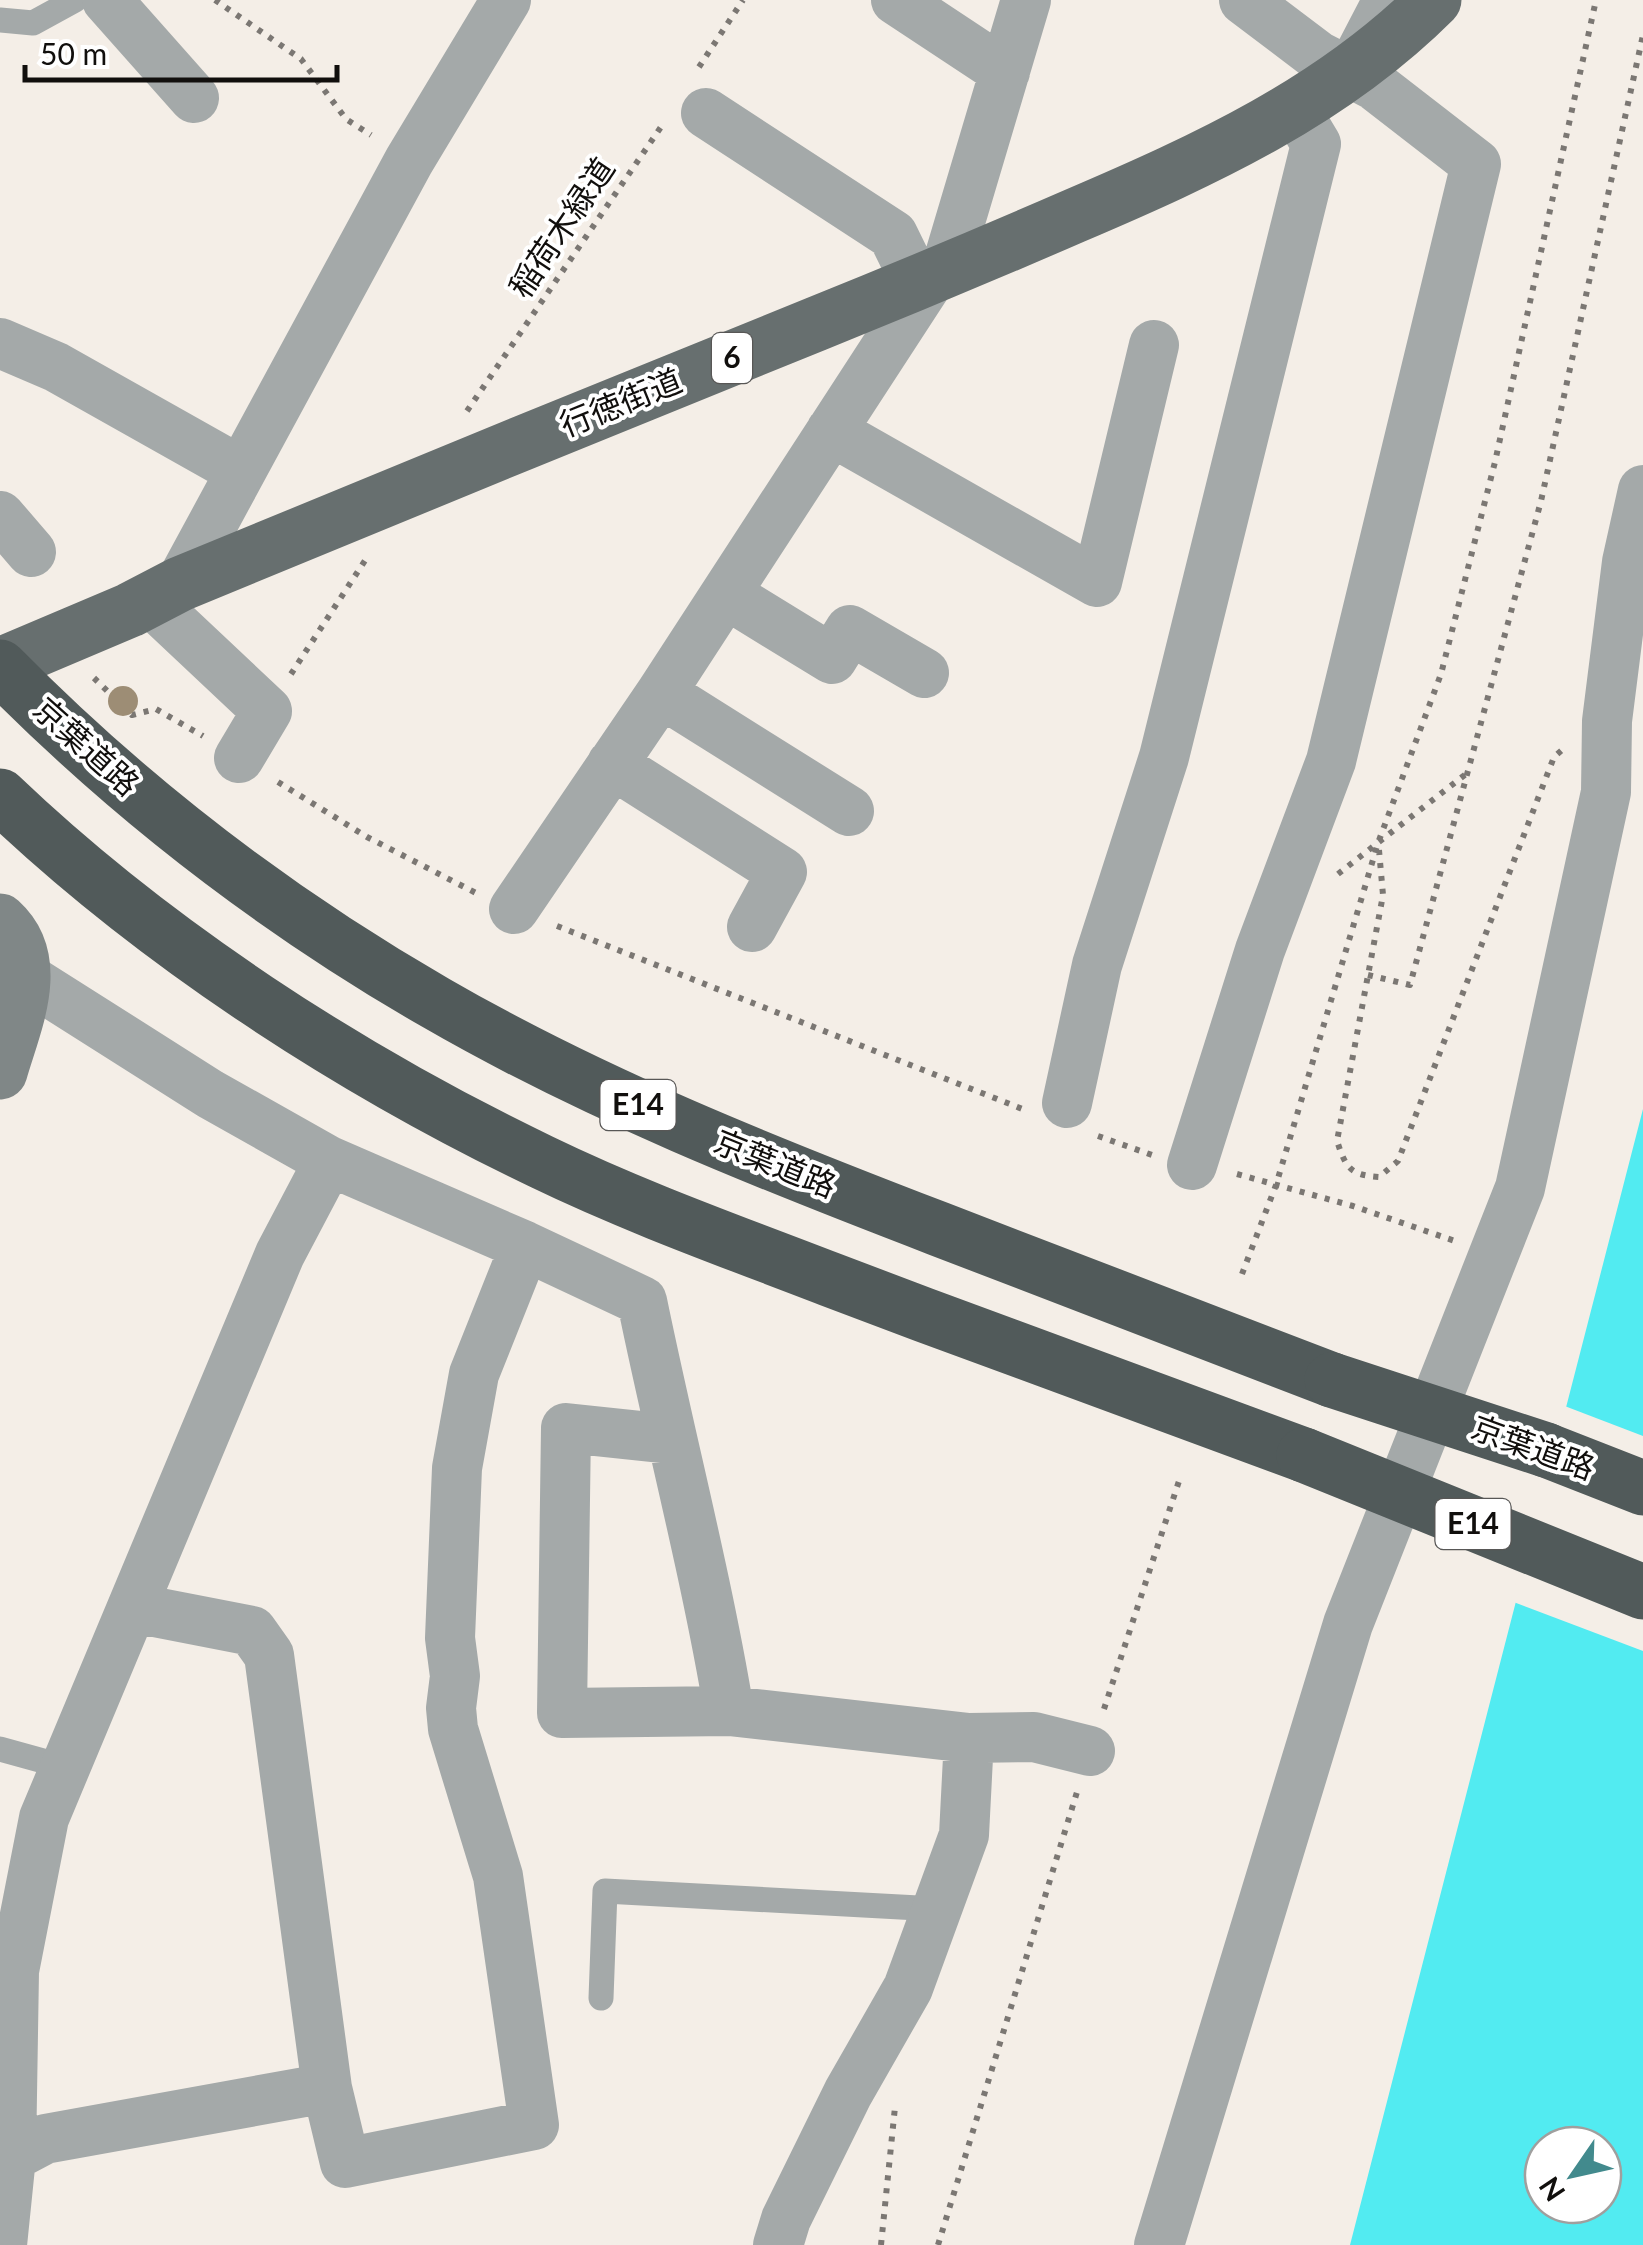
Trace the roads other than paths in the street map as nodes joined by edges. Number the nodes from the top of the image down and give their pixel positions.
1 (75, 0) edge
2 (107, 0) edge
3 (506, 0) edge
4 (896, 0) edge
5 (1026, 0) edge
6 (1244, 0) edge
7 (1388, 0) edge
8 (1434, 0) edge
9 (0, 20) edge
10 (1005, 72) junction
11 (1350, 73) junction
12 (194, 98) dead end
13 (689, 102) road end
14 (1296, 110) junction
15 (931, 278) junction
16 (0, 343) edge
17 (1154, 344) dead end
18 (832, 431) junction
19 (239, 470) junction
20 (1643, 490) edge
21 (165, 592) junction
22 (726, 594) junction
23 (924, 673) dead end
24 (8, 674) edge
25 (661, 693) junction
26 (239, 758) road end
27 (612, 764) junction
28 (0, 796) edge
29 (849, 812) dead end
30 (514, 909) road end
31 (0, 921) edge
32 (752, 928) dead end
33 (24, 976) junction
34 (0, 1072) edge
35 (1065, 1117) road end
36 (329, 1161) junction
37 (1194, 1165) road end
38 (526, 1246) junction
39 (670, 1439) junction
40 (1643, 1488) edge
41 (1643, 1592) edge
42 (134, 1608) junction
43 (728, 1711) junction
44 (969, 1738) junction
45 (0, 1748) edge
46 (1090, 1750) road end
47 (65, 1767) junction
48 (937, 1910) junction
49 (601, 1998) dead end
50 (327, 2088) junction
51 (11, 2157) junction
52 (2, 2245) edge
53 (778, 2245) edge
54 (1159, 2245) edge

1 - 9 lane
2 - 12 street
3 - 19 street
4 - 10 street
5 - 10 street
6 - 11 street
7 - 11 street
8 - 11 main road, 行徳街道 / 6
10 - 15 street
11 - 14 main road, 行徳街道 / 6
11 - 37 street
13 - 15 street
14 - 15 main road, 行徳街道 / 6
14 - 35 street
15 - 18 street
15 - 21 main road, 行徳街道 / 6
16 - 19 street
17 - 18 street
18 - 22 street
19 - 21 street
20 - 54 street
21 - 24 main road, 行徳街道 / 6
21 - 26 street
22 - 23 street
22 - 25 street
24 - 40 highway, 京葉道路 / E14, bridge
25 - 27 street
25 - 29 street
27 - 30 street
27 - 32 street
28 - 41 highway, E14, bridge
31 - 33 street
33 - 34 street
33 - 36 street
36 - 38 street
36 - 42 street
38 - 39 street
38 - 50 street
39 - 43 street
39 - 43 street
42 - 47 street
42 - 50 street
43 - 44 street
44 - 46 street
44 - 48 street
45 - 47 lane
47 - 51 street
48 - 49 lane
48 - 53 street
50 - 51 street
51 - 52 street

